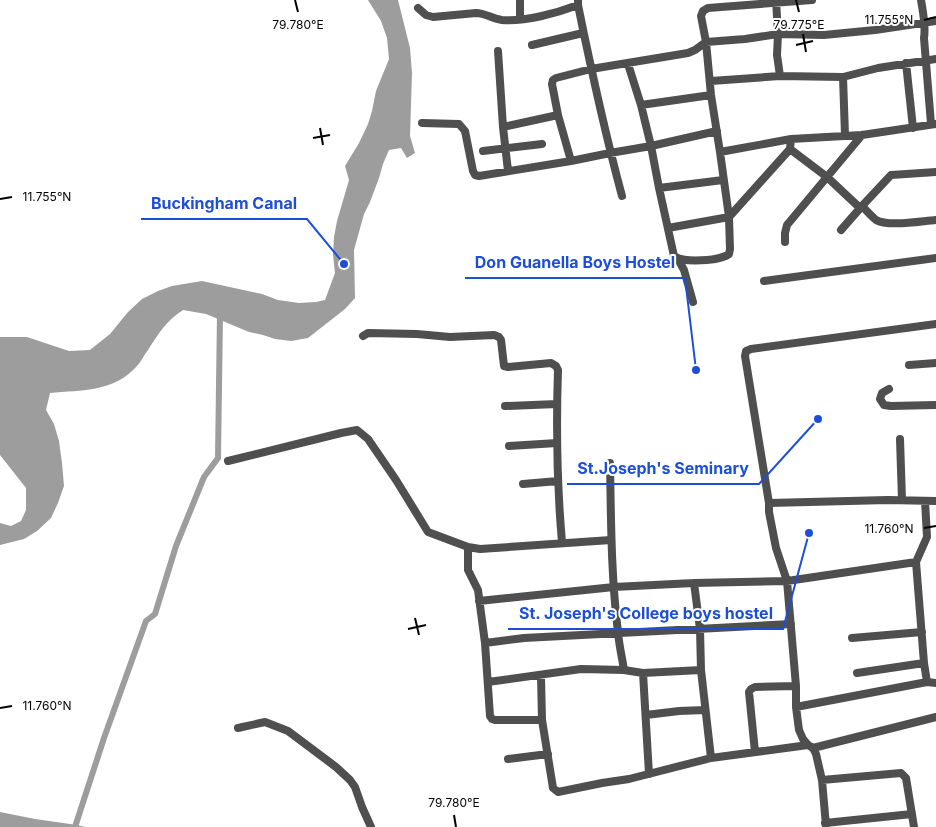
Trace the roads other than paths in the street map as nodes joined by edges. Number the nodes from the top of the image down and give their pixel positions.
1 (520, 0) edge
2 (811, 0) edge
3 (921, 0) edge
4 (776, 1) edge
5 (578, 3) edge
6 (418, 8) dead end
7 (520, 19) junction
8 (936, 20) edge
9 (924, 22) junction
10 (583, 33) junction
11 (778, 34) junction
12 (706, 42) junction
13 (532, 45) dead end
14 (498, 51) dead end
15 (936, 59) edge
16 (925, 60) junction
17 (906, 63) junction
18 (628, 64) junction
19 (591, 69) junction
20 (780, 76) junction
21 (843, 77) junction
22 (710, 81) junction
23 (712, 95) junction
24 (641, 106) junction
25 (558, 115) junction
26 (422, 123) dead end
27 (934, 124) edge
28 (503, 127) junction
29 (912, 128) junction
30 (717, 131) junction
31 (845, 135) junction
32 (862, 135) junction
33 (792, 139) junction
34 (542, 144) dead end
35 (651, 146) junction
36 (505, 149) junction
37 (790, 149) junction
38 (483, 151) dead end
39 (610, 152) junction
40 (720, 152) junction
41 (571, 161) junction
42 (508, 171) junction
43 (936, 172) edge
44 (827, 177) junction
45 (723, 180) junction
46 (659, 188) junction
47 (622, 196) dead end
48 (861, 207) junction
49 (729, 218) junction
50 (936, 220) edge
51 (668, 228) junction
52 (841, 230) dead end
53 (785, 242) dead end
54 (936, 258) edge
55 (678, 259) junction
56 (764, 281) dead end
57 (693, 302) dead end
58 (936, 324) edge
59 (363, 336) dead end
60 (936, 363) edge
61 (909, 365) dead end
62 (888, 389) dead end
63 (557, 404) junction
64 (936, 405) edge
65 (505, 406) dead end
66 (900, 440) dead end
67 (557, 443) junction
68 (510, 446) dead end
69 (228, 462) dead end
70 (610, 463) dead end
71 (558, 481) junction
72 (523, 484) dead end
73 (902, 500) junction
74 (925, 501) junction
75 (936, 501) edge
76 (768, 503) junction
77 (611, 540) junction
78 (562, 542) junction
79 (468, 548) junction
80 (916, 562) junction
81 (787, 581) junction
82 (694, 583) junction
83 (614, 587) junction
84 (479, 601) junction
85 (791, 624) junction
86 (700, 629) junction
87 (618, 632) junction
88 (922, 632) junction
89 (852, 638) dead end
90 (485, 643) junction
91 (924, 663) junction
92 (624, 670) junction
93 (701, 670) junction
94 (857, 672) dead end
95 (643, 673) junction
96 (541, 676) junction
97 (488, 682) junction
98 (927, 682) junction
99 (936, 683) edge
100 (796, 686) junction
101 (796, 707) junction
102 (705, 710) junction
103 (646, 715) junction
104 (936, 716) edge
105 (542, 720) junction
106 (238, 728) dead end
107 (810, 746) junction
108 (755, 752) junction
109 (548, 754) junction
110 (710, 758) junction
111 (508, 759) dead end
112 (649, 774) junction
113 (822, 780) junction
114 (912, 814) junction
115 (826, 825) edge
116 (372, 827) edge
117 (914, 827) edge

1 - 7 street
2 - 4 street
3 - 9 street
4 - 11 street
4 - 12 street
5 - 7 street
5 - 10 street
6 - 7 street
8 - 9 street
9 - 11 street
9 - 16 street
10 - 13 street
10 - 19 street
11 - 12 street
11 - 20 street
12 - 18 street
12 - 22 street
14 - 28 street
15 - 16 street
16 - 17 street
16 - 27 street
17 - 21 street
17 - 29 street
18 - 19 street
18 - 24 street
19 - 25 street
19 - 39 street
20 - 21 street
20 - 22 street
21 - 31 street
22 - 23 street
23 - 24 street
23 - 30 street
24 - 35 street
25 - 28 street
25 - 41 street
26 - 42 street
27 - 29 street
28 - 36 street
29 - 32 street
30 - 35 street
30 - 40 street
31 - 32 street
31 - 33 street
32 - 44 street
33 - 37 street
33 - 40 street
34 - 36 street
35 - 39 street
35 - 46 street
36 - 38 street
36 - 42 street
37 - 44 street
37 - 49 street
39 - 41 street
39 - 47 street
40 - 45 street
41 - 42 street
43 - 48 street
44 - 48 street
44 - 53 street
45 - 46 street
45 - 49 street
46 - 51 street
48 - 50 street
48 - 52 street
49 - 51 street
49 - 55 street
51 - 55 street
54 - 56 street
55 - 57 street
58 - 76 street
59 - 63 street
60 - 61 street
62 - 64 street
63 - 65 street
63 - 67 street
66 - 73 street
67 - 68 street
67 - 71 street
69 - 79 street
70 - 77 street
71 - 72 street
71 - 78 street
73 - 74 street
73 - 76 street
74 - 75 street
74 - 80 street
76 - 81 street
77 - 78 street
77 - 83 street
78 - 79 street
79 - 84 street
80 - 81 street
80 - 88 street
81 - 82 street
81 - 85 street
82 - 83 street
82 - 86 street
83 - 84 street
83 - 87 street
84 - 90 street
85 - 86 street
85 - 100 street
86 - 87 street
86 - 93 street
87 - 90 street
87 - 92 street
88 - 89 street
88 - 91 street
90 - 97 street
91 - 94 street
91 - 98 street
92 - 95 street
92 - 96 street
93 - 95 street
93 - 102 street
95 - 103 street
96 - 97 street
96 - 105 street
97 - 105 street
98 - 99 street
98 - 101 street
100 - 101 street
100 - 108 street
101 - 107 street
102 - 103 street
102 - 110 street
103 - 112 street
104 - 107 street
105 - 109 street
106 - 116 street
107 - 108 street
107 - 113 street
108 - 110 street
109 - 111 street
109 - 112 street
110 - 112 street
113 - 114 street
113 - 115 street
114 - 115 street
114 - 117 street

